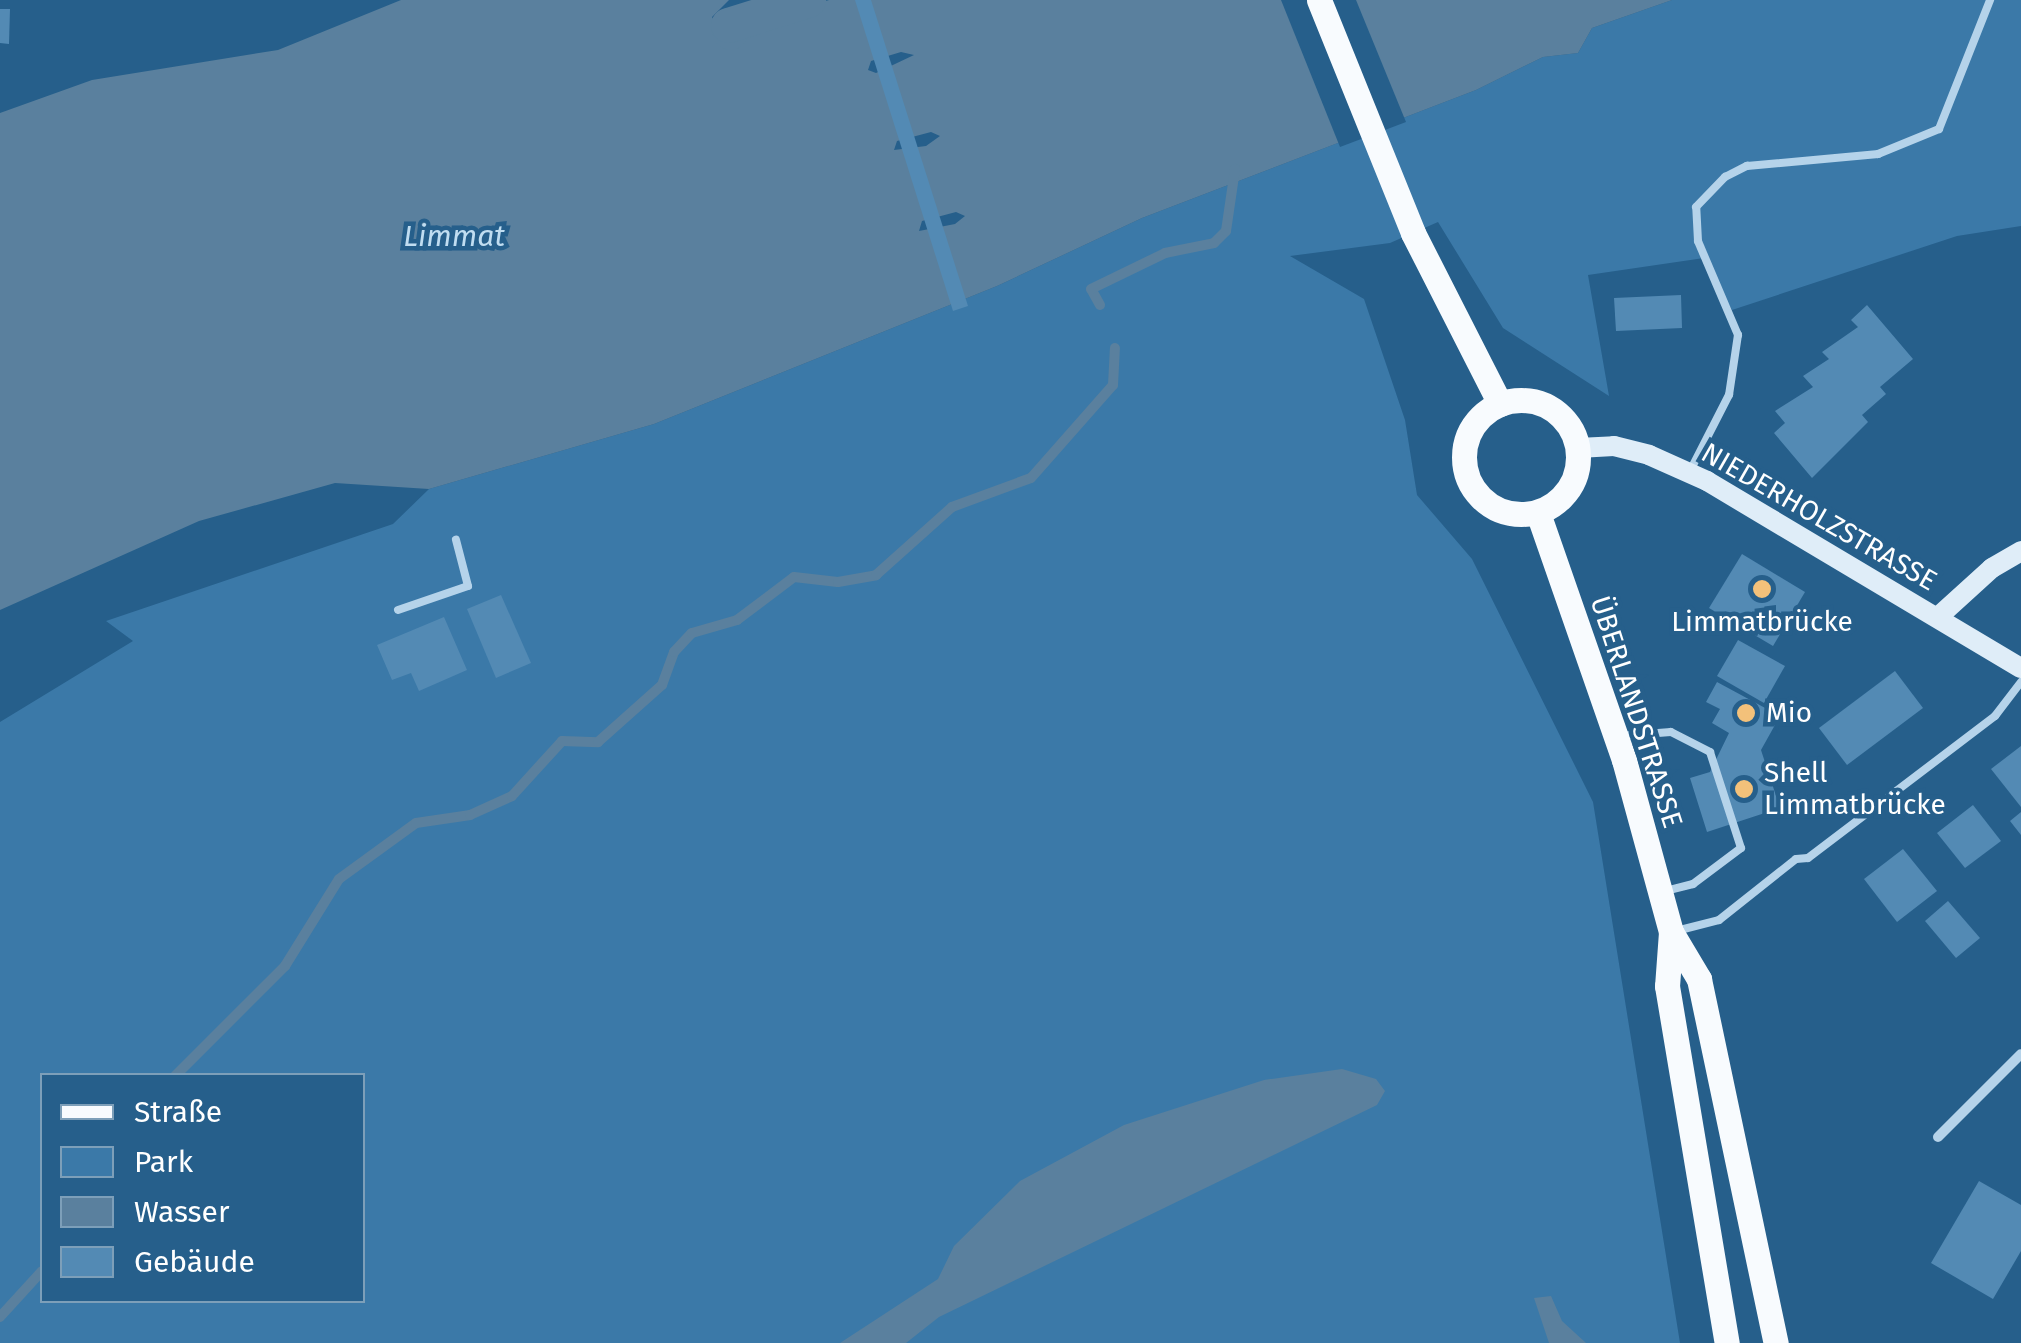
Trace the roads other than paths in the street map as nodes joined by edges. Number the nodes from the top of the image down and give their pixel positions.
1 (1319, 0) edge
2 (1990, 0) edge
3 (1500, 404) junction
4 (1578, 448) junction
5 (1690, 472) junction
6 (1538, 513) junction
7 (456, 540) dead end
8 (2021, 551) edge
9 (398, 610) dead end
10 (1938, 618) junction
11 (2021, 668) edge
12 (2021, 682) edge
13 (1616, 736) junction
14 (1660, 892) junction
15 (1671, 932) junction
16 (2021, 1054) edge
17 (1938, 1136) dead end
18 (1728, 1343) edge
19 (1776, 1343) edge

1 - 3 main road
2 - 5 lane
3 - 4 main road
3 - 6 main road
4 - 5 main road, NIEDERHOLZSTRASSE
4 - 6 main road
5 - 10 main road, NIEDERHOLZSTRASSE
6 - 13 main road, ÜBERLANDSTRASSE
7 - 9 lane
8 - 10 main road
10 - 11 main road, NIEDERHOLZSTRASSE
12 - 15 lane
13 - 14 main road, ÜBERLANDSTRASSE
13 - 14 lane
14 - 15 main road, ÜBERLANDSTRASSE
15 - 18 main road, ÜBERLANDSTRASSE
15 - 19 main road, ÜBERLANDSTRASSE
16 - 17 street

